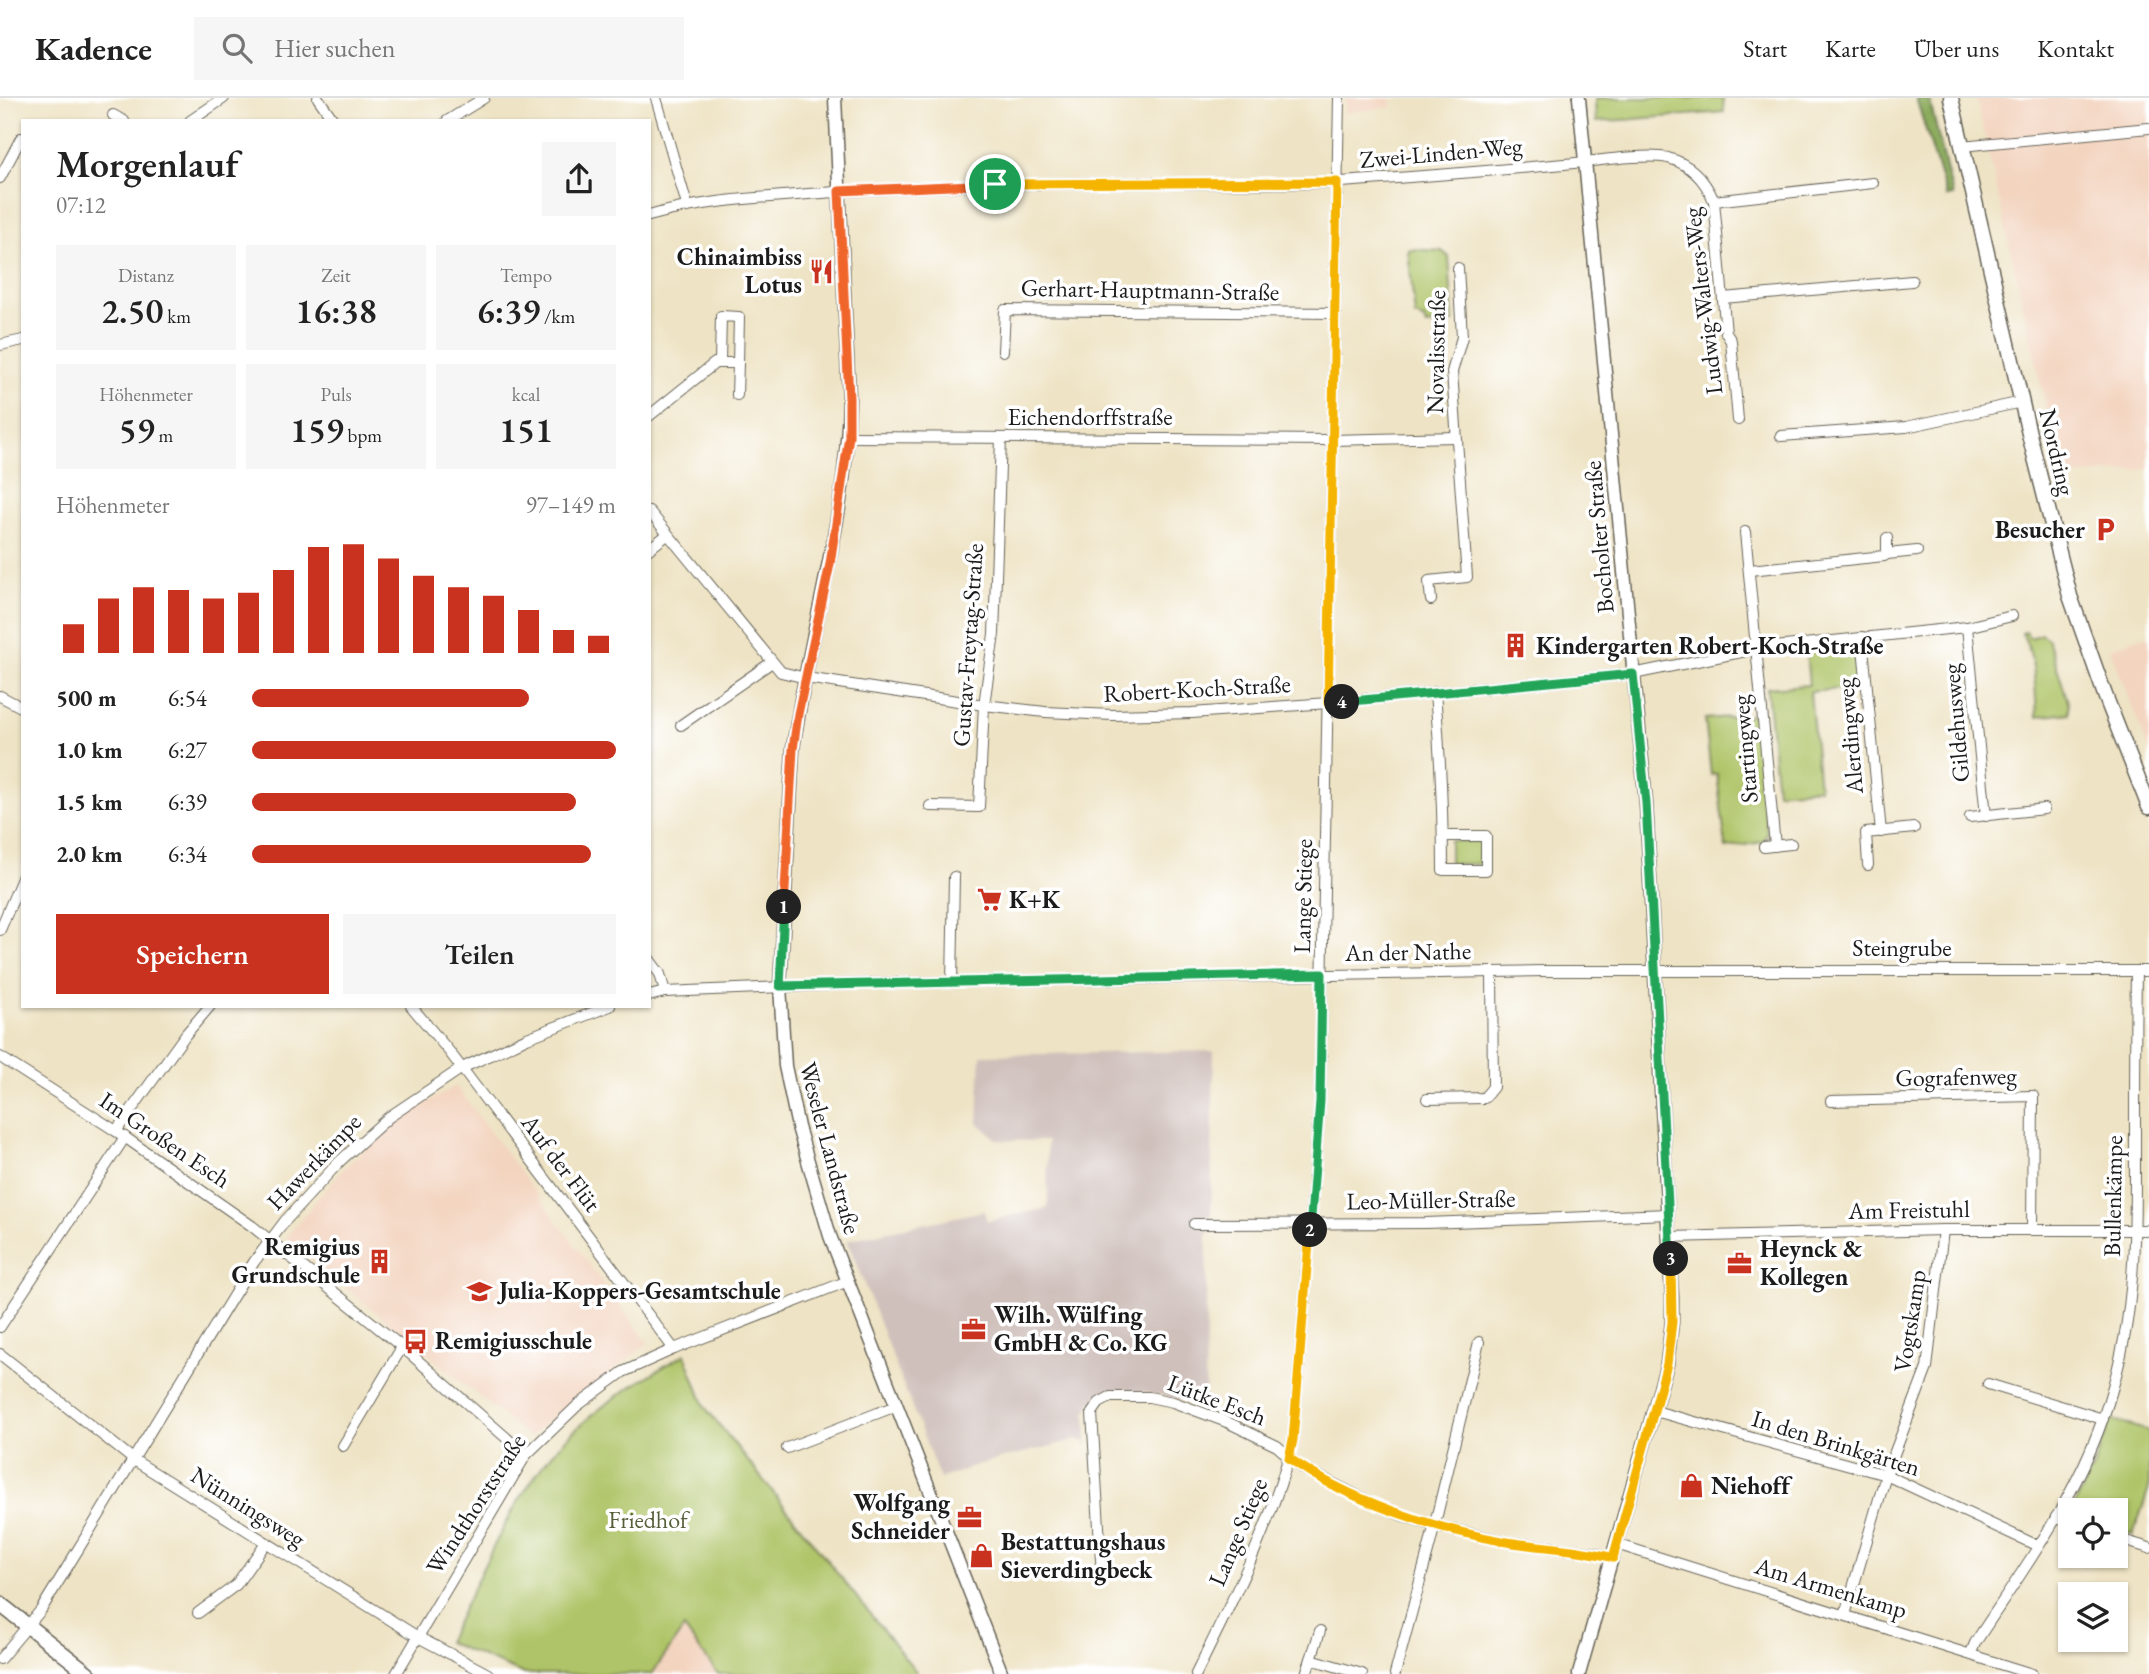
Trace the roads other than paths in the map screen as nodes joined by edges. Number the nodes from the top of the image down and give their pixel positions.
1 (224, 98) edge
2 (318, 98) edge
3 (484, 98) edge
4 (656, 98) edge
5 (835, 98) edge
6 (1339, 98) edge
7 (1579, 98) edge
8 (1951, 98) edge
9 (113, 115) dead end
10 (120, 119) edge
11 (193, 119) edge
12 (333, 119) edge
13 (450, 119) edge
14 (2149, 128) edge
15 (21, 138) dead end
16 (1961, 146) junction
17 (1584, 162) junction
18 (0, 178) edge
19 (1337, 182) junction
20 (1873, 183) dead end
21 (839, 191) junction
22 (1714, 201) junction
23 (687, 205) junction
24 (651, 215) edge
25 (1458, 268) dead end
26 (1912, 281) dead end
27 (1723, 298) junction
28 (1335, 313) junction
29 (21, 340) edge
30 (0, 345) edge
31 (1003, 351) dead end
32 (720, 362) junction
33 (738, 363) junction
34 (737, 396) dead end
35 (2022, 402) junction
36 (651, 414) edge
37 (1738, 420) dead end
38 (849, 436) junction
39 (1781, 436) dead end
40 (1456, 437) junction
41 (1001, 438) junction
42 (1332, 440) junction
43 (651, 515) edge
44 (1745, 532) dead end
45 (667, 535) junction
46 (1886, 538) dead end
47 (651, 547) edge
48 (1917, 551) dead end
49 (1887, 554) junction
50 (1750, 570) junction
51 (1430, 600) dead end
52 (2012, 616) dead end
53 (1967, 627) junction
54 (1862, 637) junction
55 (1756, 649) junction
56 (772, 662) junction
57 (1633, 674) junction
58 (806, 678) junction
59 (1435, 692) junction
60 (0, 696) edge
61 (1328, 703) junction
62 (984, 705) junction
63 (21, 707) edge
64 (681, 725) dead end
65 (930, 806) dead end
66 (2149, 807) edge
67 (2044, 809) dead end
68 (1986, 816) junction
69 (1970, 817) dead end
70 (1914, 828) dead end
71 (1881, 832) junction
72 (1443, 836) junction
73 (1791, 844) dead end
74 (1868, 865) dead end
75 (954, 877) dead end
76 (21, 881) edge
77 (0, 930) edge
78 (651, 962) edge
79 (1655, 970) junction
80 (2136, 971) junction
81 (2149, 971) edge
82 (1492, 972) junction
83 (1322, 974) junction
84 (952, 982) junction
85 (780, 986) junction
86 (665, 992) junction
87 (651, 996) edge
88 (208, 1008) edge
89 (413, 1008) edge
90 (605, 1008) edge
91 (0, 1057) edge
92 (461, 1068) junction
93 (1427, 1100) dead end
94 (1830, 1101) dead end
95 (120, 1134) junction
96 (1669, 1214) junction
97 (1194, 1224) dead end
98 (1311, 1224) junction
99 (2032, 1229) junction
100 (1943, 1230) junction
101 (2135, 1230) junction
102 (2149, 1230) edge
103 (1671, 1237) junction
104 (269, 1241) junction
105 (848, 1281) junction
106 (0, 1326) edge
107 (1479, 1342) dead end
108 (402, 1347) junction
109 (674, 1349) junction
110 (0, 1354) edge
111 (1988, 1384) dead end
112 (896, 1406) junction
113 (1655, 1411) junction
114 (2103, 1419) junction
115 (343, 1446) dead end
116 (787, 1448) dead end
117 (526, 1455) junction
118 (1289, 1458) junction
119 (134, 1460) junction
120 (1886, 1475) junction
121 (2056, 1517) joint
122 (1433, 1525) junction
123 (2128, 1542) edge
124 (265, 1544) junction
125 (1616, 1544) junction
126 (2038, 1546) junction
127 (2149, 1548) edge
128 (1613, 1558) junction
129 (1102, 1576) dead end
130 (0, 1604) edge
131 (198, 1614) dead end
132 (1845, 1615) junction
133 (28, 1626) junction
134 (1320, 1631) dead end
135 (418, 1637) junction
136 (1971, 1653) junction
137 (0, 1659) edge
138 (1311, 1659) junction
139 (89, 1674) edge
140 (396, 1674) edge
141 (488, 1674) edge
142 (1002, 1674) edge
143 (1196, 1674) edge
144 (1306, 1674) edge
145 (1362, 1674) edge
146 (1395, 1674) edge
147 (1579, 1674) edge
148 (2032, 1674) edge

1 - 11 street
2 - 12 street
3 - 13 street
4 - 23 street
5 - 21 street, Weseler Landstraße
6 - 19 street, Lange Stiege
7 - 17 street, Bocholter Straße
8 - 16 main road, Nordring
9 - 10 street
14 - 16 street
15 - 18 street
16 - 35 main road, Nordring
17 - 19 street, Zwei-Linden-Weg
17 - 22 street, Ludwig-Walters-Weg
17 - 57 street, Bocholter Straße
19 - 21 street, Zwei-Linden-Weg
19 - 28 street, Lange Stiege
20 - 22 street
21 - 23 street, Zwei-Linden-Weg
21 - 38 street, Weseler Landstraße
22 - 27 street, Ludwig-Walters-Weg
23 - 24 street, Zwei-Linden-Weg
25 - 40 street, Novalisstraße
26 - 27 street
27 - 37 street, Ludwig-Walters-Weg
28 - 31 street, Gerhart-Hauptmann-Straße
28 - 42 street, Lange Stiege
29 - 30 street
32 - 33 street
32 - 33 street
32 - 36 street
33 - 34 street
35 - 39 street
35 - 66 main road, Nordring
38 - 41 street, Eichendorffstraße
38 - 58 street, Weseler Landstraße
40 - 42 street, Novalisstraße
40 - 51 street, Novalisstraße
41 - 42 street, Eichendorffstraße
41 - 62 street, Gustav-Freytag-Straße
42 - 61 street, Lange Stiege
43 - 45 street
44 - 50 street, Startingweg
45 - 47 street
45 - 56 street
46 - 49 street
48 - 49 street
49 - 50 street
50 - 55 street, Startingweg
52 - 53 street, Robert-Koch-Straße
53 - 54 street, Robert-Koch-Straße
53 - 68 street, Gildehusweg
54 - 55 street, Robert-Koch-Straße
54 - 71 street, Alerdingweg
55 - 57 street, Robert-Koch-Straße
55 - 73 street, Startingweg
56 - 58 street, Robert-Koch-Straße
56 - 64 street
57 - 59 street, Robert-Koch-Straße
57 - 79 street, Bocholter Straße
58 - 62 street, Robert-Koch-Straße
58 - 85 street, Weseler Landstraße
59 - 61 street, Robert-Koch-Straße
59 - 72 street
60 - 63 street
61 - 62 street, Robert-Koch-Straße
61 - 83 street, Lange Stiege
62 - 65 street, Gustav-Freytag-Straße
67 - 68 street, Gildehusweg
68 - 69 street, Gildehusweg
70 - 71 street
71 - 74 street
72 - 72 street
75 - 84 street
76 - 77 street
78 - 86 street
79 - 80 street, Steingrube
79 - 82 street, An der Nathe
79 - 96 street, Bocholter Straße
80 - 81 street, Steingrube
80 - 101 street, Bullenkämpe
82 - 83 street, An der Nathe
82 - 93 street
83 - 84 street, An der Nathe
83 - 98 street, Lange Stiege
84 - 85 street, An der Nathe
85 - 86 street
85 - 105 street, Weseler Landstraße
86 - 87 street
88 - 95 street
89 - 92 street, Auf der Flüt
90 - 92 street, Hawerkämpe
91 - 95 street, Im Großen Esch
92 - 104 street, Hawerkämpe
92 - 109 street, Auf der Flüt
94 - 99 street, Gografenweg
95 - 104 street, Im Großen Esch
95 - 106 street
96 - 98 street, Leo-Müller-Straße
96 - 103 street, Bocholter Straße
97 - 98 street, Leo-Müller-Straße
98 - 118 street, Lange Stiege
99 - 100 street, Am Freistuhl
99 - 101 street, Am Freistuhl
100 - 103 street, Am Freistuhl
100 - 120 street, Vogtskamp
101 - 102 street, Am Freistuhl
101 - 114 street, Bullenkämpe
103 - 113 street, Bocholter Straße
104 - 108 street, Im Großen Esch
104 - 119 street, Hawerkämpe
105 - 109 street, Windthorststraße
105 - 112 street, Weseler Landstraße
107 - 122 street
108 - 115 street
108 - 117 street, Im Großen Esch
109 - 117 street, Windthorststraße
110 - 119 street, Nünningsweg
111 - 114 street
112 - 116 street
112 - 142 street, Weseler Landstraße
113 - 120 street, In den Brinkgärten
113 - 125 street, Bocholter Straße
114 - 121 street, Bullenkämpe
117 - 135 street, Windthorststraße
118 - 122 street, Lütke Esch
118 - 129 street, Lütke Esch
118 - 143 street, Lange Stiege
119 - 124 street, Nünningsweg
119 - 133 street, Hawerkämpe
120 - 126 street, In den Brinkgärten
120 - 132 street, Vogtskamp
121 - 126 street, Bullenkämpe
122 - 128 street, Lütke Esch
122 - 146 street
123 - 127 street
124 - 131 street
124 - 135 street, Nünningsweg
125 - 128 street, Bocholter Straße
125 - 132 street, Am Armenkamp
126 - 136 street, Bullenkämpe
128 - 147 street, Bocholter Straße
130 - 133 main road
132 - 136 street, Am Armenkamp
133 - 137 street, Hawerkämpe
133 - 139 main road
134 - 138 street
135 - 140 street, Windthorststraße
135 - 141 street, Nünningsweg
136 - 148 street, Am Armenkamp
138 - 144 street
138 - 145 street

